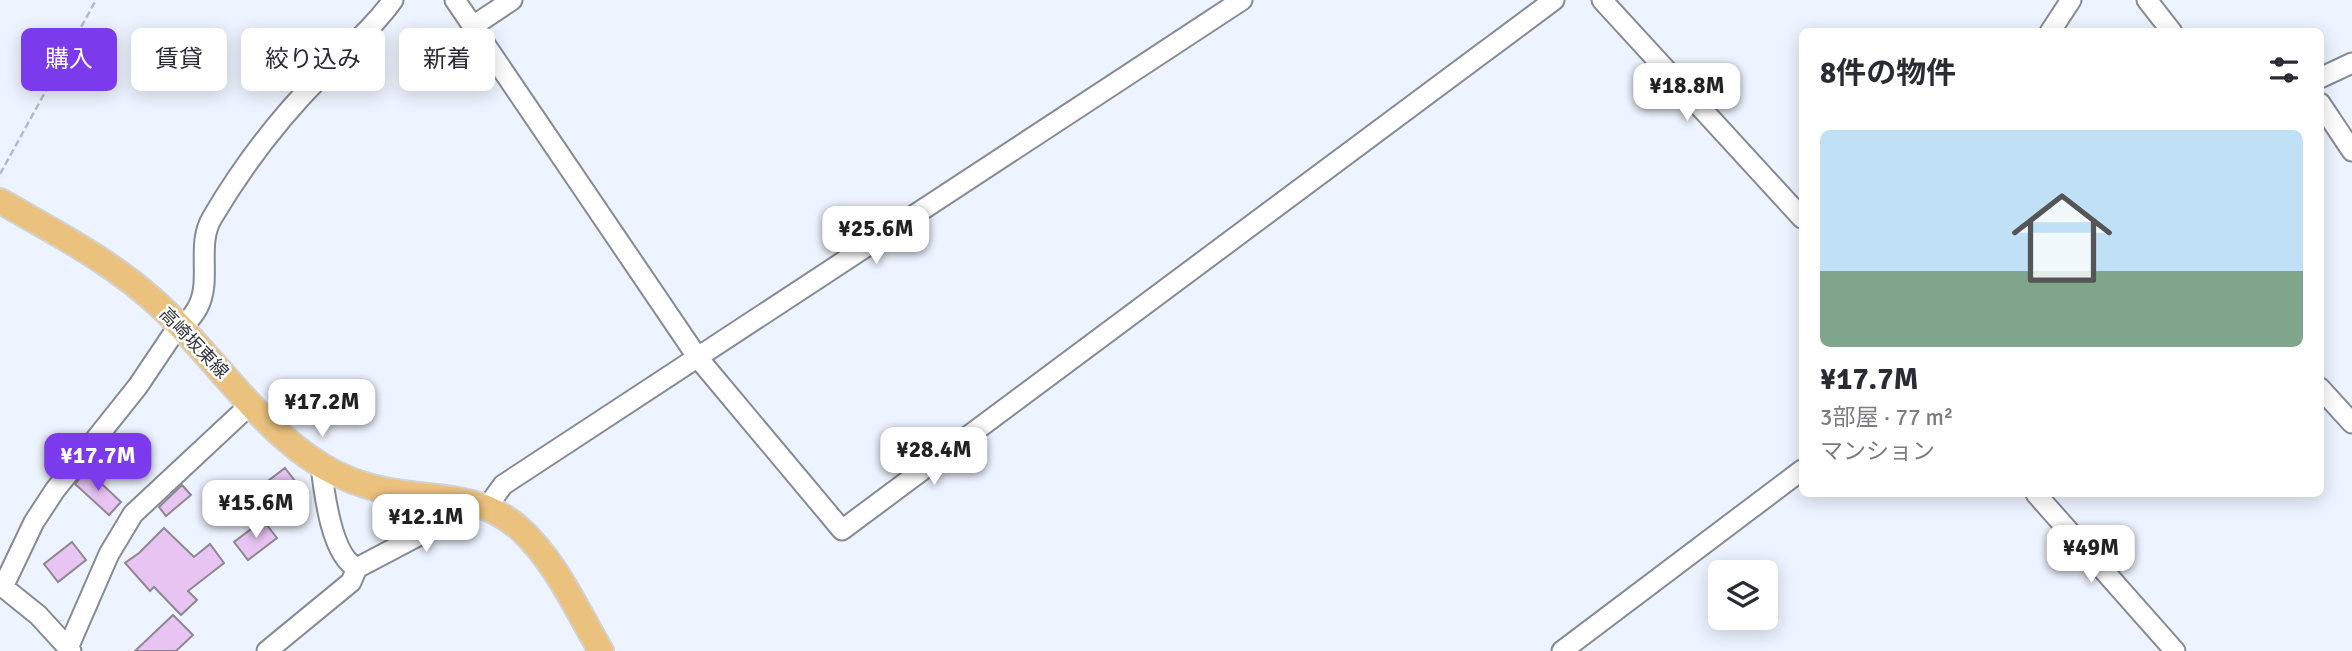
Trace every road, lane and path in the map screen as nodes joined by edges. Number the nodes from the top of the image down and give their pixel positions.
1 (96, 0) edge
2 (393, 0) edge
3 (455, 0) edge
4 (512, 0) edge
5 (1242, 0) edge
6 (1554, 0) edge
7 (1602, 0) edge
8 (2071, 0) edge
9 (2147, 0) edge
10 (473, 26) junction
11 (2053, 28) edge
12 (2169, 28) edge
13 (2352, 63) edge
14 (2324, 76) edge
15 (2324, 109) edge
16 (2352, 151) edge
17 (0, 174) edge
18 (0, 201) edge
19 (1799, 215) edge
20 (11, 216) edge
21 (180, 327) junction
22 (698, 358) junction
23 (2324, 392) edge
24 (251, 404) junction
25 (2352, 424) edge
26 (321, 466) junction
27 (1799, 472) edge
28 (2039, 497) edge
29 (477, 504) junction
30 (357, 569) junction
31 (1, 590) edge
32 (70, 649) edge
33 (267, 651) edge
34 (601, 651) edge
35 (1562, 651) edge
36 (2175, 651) edge

1 - 17 path
2 - 21 street
3 - 10 street
4 - 10 street
5 - 22 street
6 - 22 street
7 - 19 street
8 - 11 street
9 - 12 street
10 - 22 street
13 - 14 street
15 - 16 street
18 - 20 main road, 高崎坂東線
20 - 21 main road, 高崎坂東線
21 - 24 main road, 高崎坂東線
21 - 31 street
22 - 29 street
23 - 25 street
24 - 26 main road, 高崎坂東線
24 - 32 street
26 - 29 main road, 高崎坂東線
26 - 30 street
27 - 35 street
28 - 36 street
29 - 30 street
29 - 34 main road, 高崎坂東線
30 - 33 street
31 - 32 street

